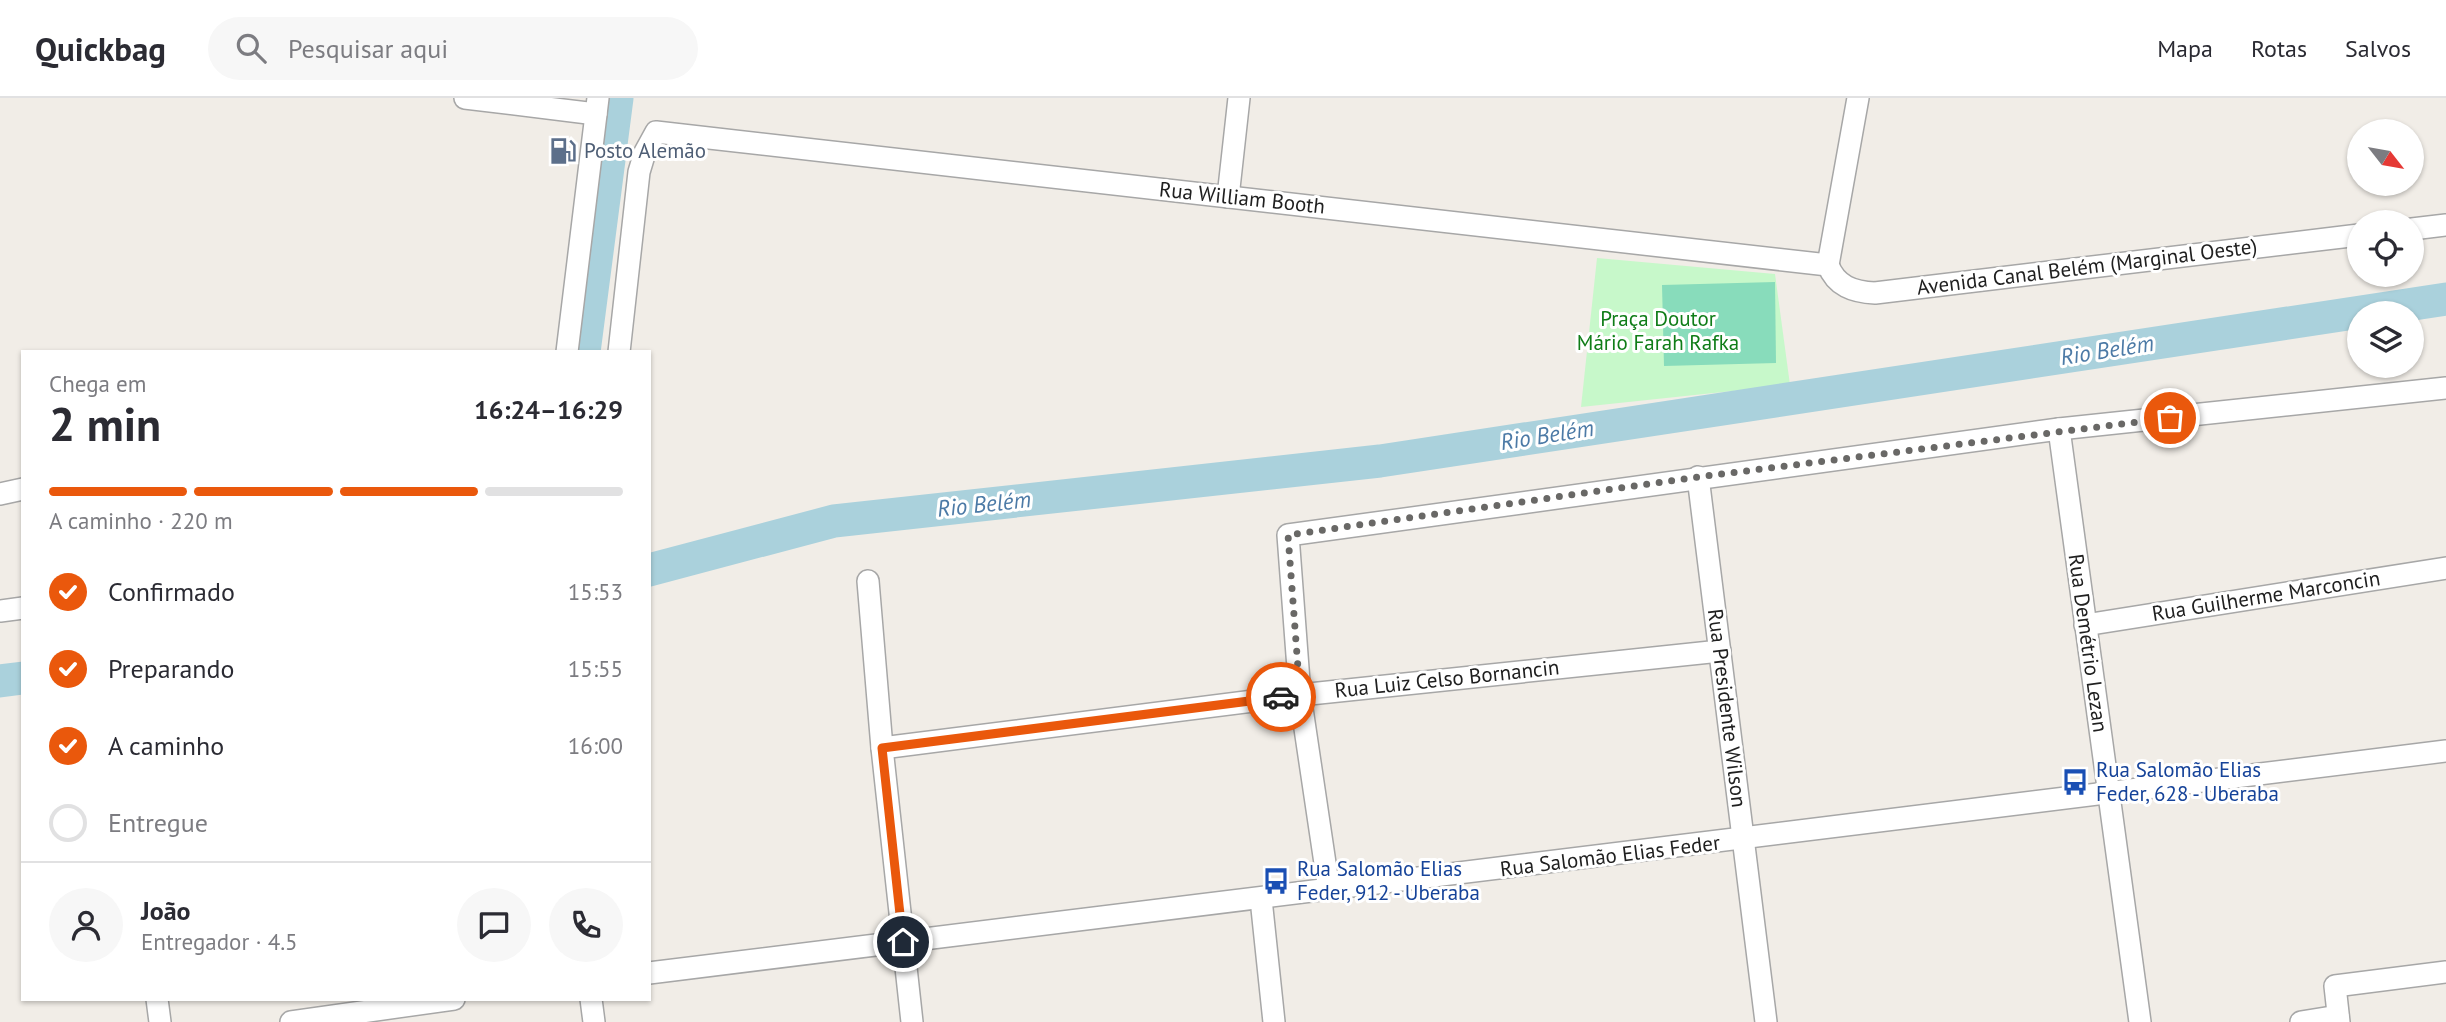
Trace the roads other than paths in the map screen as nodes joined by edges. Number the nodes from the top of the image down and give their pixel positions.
1 (465, 98) edge
2 (1239, 98) edge
3 (1858, 98) edge
4 (597, 106) edge
5 (1228, 197) junction
6 (2446, 225) edge
7 (2424, 228) edge
8 (2347, 236) edge
9 (1828, 265) junction
10 (567, 350) edge
11 (619, 350) edge
12 (2446, 388) edge
13 (2059, 429) junction
14 (1698, 477) junction
15 (21, 489) edge
16 (0, 494) edge
17 (2446, 568) edge
18 (868, 581) dead end
19 (21, 608) edge
20 (0, 611) edge
21 (2085, 625) junction
22 (1720, 651) junction
23 (1300, 695) junction
24 (882, 748) junction
25 (2446, 751) edge
26 (2108, 795) junction
27 (1743, 839) junction
28 (1329, 890) junction
29 (1261, 899) junction
30 (903, 942) junction
31 (2446, 972) edge
32 (651, 973) edge
33 (157, 1001) edge
34 (425, 1001) edge
35 (591, 1001) edge
36 (381, 1004) edge
37 (2339, 1019) edge
38 (160, 1022) edge
39 (291, 1022) edge
40 (594, 1022) edge
41 (912, 1022) edge
42 (1274, 1022) edge
43 (1766, 1022) edge
44 (2140, 1022) edge
45 (2301, 1022) edge

1 - 4 street
2 - 5 street
3 - 9 street
4 - 10 street
5 - 9 street, Rua William Booth
5 - 11 street, Rua William Booth
6 - 7 street
8 - 9 street, Avenida Canal Belém (Marginal Oeste)
12 - 13 street
13 - 14 street
13 - 21 street, Rua Demétrio Lezan
14 - 22 street, Rua Presidente Wilson
14 - 23 street
15 - 16 street
17 - 21 street, Rua Guilherme Marconcin
18 - 24 street
19 - 20 street
21 - 26 street, Rua Demétrio Lezan
22 - 23 street, Rua Luiz Celso Bornancin
22 - 27 street, Rua Presidente Wilson
23 - 24 street, Rua Luiz Celso Bornancin
23 - 28 street
24 - 30 street
25 - 26 street, Rua Salomão Elias Feder
26 - 27 street, Rua Salomão Elias Feder
26 - 44 street, Rua Demétrio Lezan
27 - 28 street, Rua Salomão Elias Feder
27 - 43 street, Rua Presidente Wilson
28 - 29 street, Rua Salomão Elias Feder
29 - 30 street, Rua Salomão Elias Feder
29 - 42 street
30 - 32 street, Rua Salomão Elias Feder
30 - 41 street
31 - 37 street
33 - 38 street
34 - 36 street
35 - 40 street
36 - 39 street
37 - 45 street

